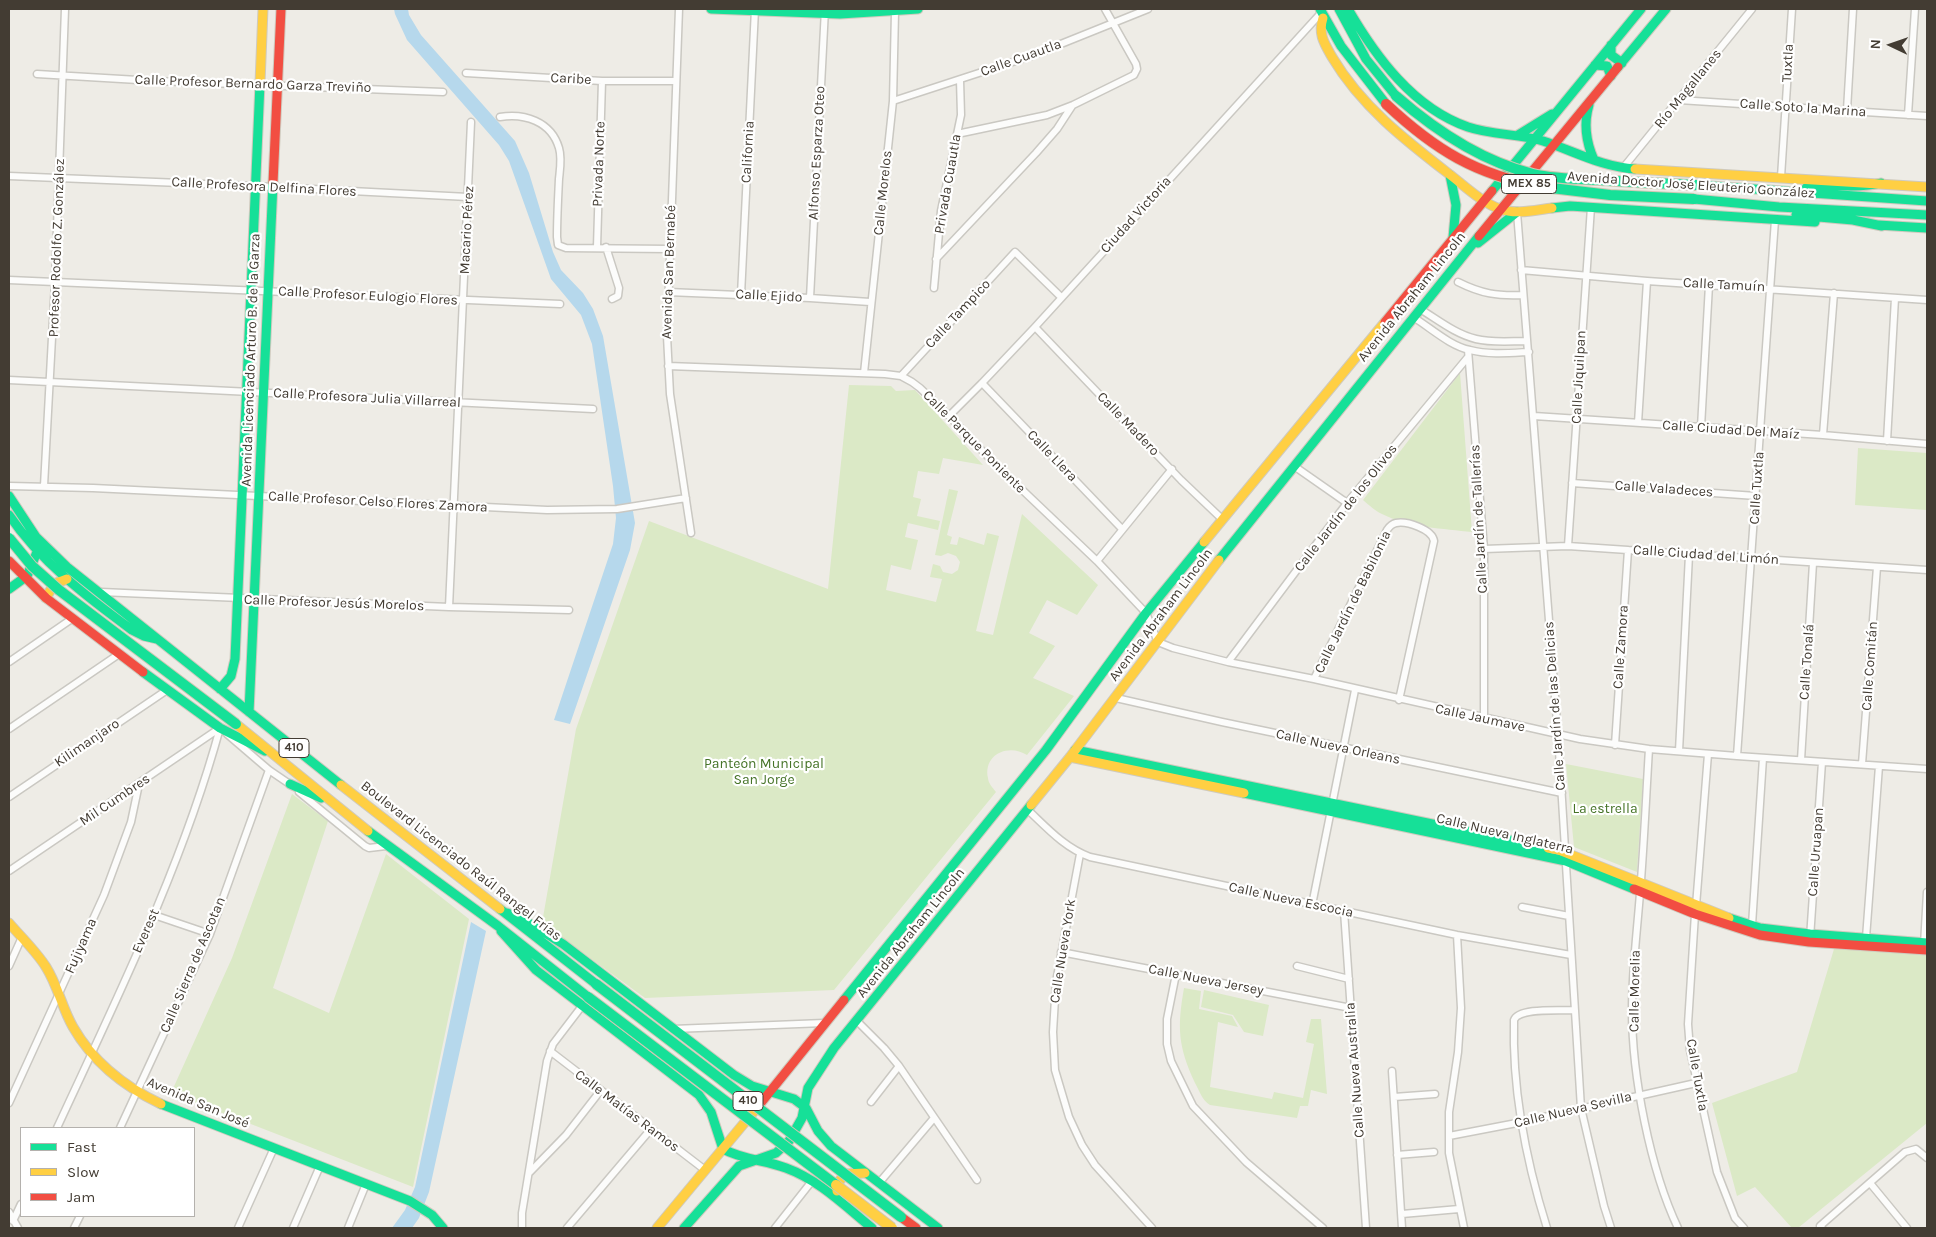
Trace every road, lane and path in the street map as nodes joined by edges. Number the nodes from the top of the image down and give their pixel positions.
1 (65, 9) edge
2 (263, 9) edge
3 (280, 9) edge
4 (679, 9) edge
5 (711, 9) edge
6 (918, 9) edge
7 (1105, 9) edge
8 (1148, 9) edge
9 (1338, 9) edge
10 (1348, 9) edge
11 (1641, 9) edge
12 (1666, 9) edge
13 (1752, 9) edge
14 (1792, 9) edge
15 (1853, 9) edge
16 (1915, 9) edge
17 (755, 10) edge
18 (825, 11) edge
19 (895, 12) junction
20 (1321, 13) edge
21 (1114, 23) junction
22 (1611, 45) junction
23 (1622, 63) junction
24 (1595, 65) junction
25 (37, 74) dead end
26 (466, 74) dead end
27 (64, 76) junction
28 (1611, 76) junction
29 (960, 80) junction
30 (602, 81) junction
31 (676, 81) junction
32 (260, 85) junction
33 (277, 85) junction
34 (443, 92) dead end
35 (1591, 100) junction
36 (1679, 100) junction
37 (893, 101) junction
38 (1073, 105) junction
39 (1786, 107) junction
40 (1558, 110) junction
41 (1846, 110) junction
42 (1908, 115) junction
43 (1927, 116) edge
44 (500, 117) dead end
45 (471, 122) dead end
46 (957, 134) junction
47 (1518, 135) junction
48 (1534, 139) junction
49 (1553, 146) junction
50 (1594, 160) junction
51 (1623, 168) junction
52 (1450, 175) junction
53 (9, 176) edge
54 (1781, 177) junction
55 (59, 178) junction
56 (1881, 183) junction
57 (254, 186) junction
58 (1927, 186) edge
59 (272, 187) junction
60 (1799, 191) junction
61 (468, 197) junction
62 (1484, 201) junction
63 (1927, 201) edge
64 (1591, 207) junction
65 (1779, 207) junction
66 (1500, 209) junction
67 (1517, 212) junction
68 (1927, 215) edge
69 (1775, 220) junction
70 (1882, 226) junction
71 (1927, 228) edge
72 (1453, 238) junction
73 (597, 247) junction
74 (606, 248) junction
75 (670, 249) junction
76 (1470, 249) junction
77 (936, 260) junction
78 (1521, 270) junction
79 (1586, 275) junction
80 (9, 280) edge
81 (1647, 281) junction
82 (55, 282) junction
83 (1458, 282) dead end
84 (1710, 285) junction
85 (934, 288) dead end
86 (1770, 288) junction
87 (250, 290) junction
88 (267, 291) junction
89 (668, 292) junction
90 (1834, 293) junction
91 (741, 295) junction
92 (1523, 295) junction
93 (1061, 297) junction
94 (810, 298) junction
95 (1895, 298) junction
96 (612, 299) dead end
97 (1927, 300) edge
98 (463, 301) junction
99 (870, 302) junction
100 (560, 304) dead end
101 (1416, 313) junction
102 (1035, 327) junction
103 (1454, 330) junction
104 (1447, 339) junction
105 (1491, 341) junction
106 (1527, 341) junction
107 (1490, 352) junction
108 (1529, 352) junction
109 (1468, 353) junction
110 (668, 366) junction
111 (864, 373) junction
112 (901, 376) junction
113 (9, 380) edge
114 (51, 382) junction
115 (982, 383) junction
116 (246, 392) junction
117 (263, 392) junction
118 (458, 403) junction
119 (592, 409) dead end
120 (949, 416) junction
121 (1534, 416) junction
122 (1577, 418) junction
123 (1638, 424) junction
124 (1701, 428) junction
125 (1761, 432) junction
126 (1823, 436) junction
127 (1887, 441) junction
128 (1927, 444) edge
129 (1294, 466) junction
130 (1172, 469) junction
131 (1572, 482) junction
132 (9, 486) edge
133 (44, 486) junction
134 (241, 495) junction
135 (9, 496) edge
136 (258, 496) junction
137 (1756, 496) junction
138 (686, 498) junction
139 (1347, 504) junction
140 (453, 506) junction
141 (9, 515) edge
142 (1223, 520) junction
143 (1122, 529) junction
144 (691, 533) dead end
145 (9, 539) edge
146 (28, 541) junction
147 (1568, 546) junction
148 (1484, 548) junction
149 (1542, 548) junction
150 (1628, 550) junction
151 (37, 552) junction
152 (1689, 555) junction
153 (1752, 559) junction
154 (9, 561) edge
155 (1096, 561) junction
156 (1813, 563) junction
157 (1877, 567) junction
158 (1927, 570) edge
159 (25, 578) junction
160 (67, 579) junction
161 (9, 589) edge
162 (100, 592) junction
163 (46, 598) junction
164 (237, 599) junction
165 (253, 600) junction
166 (449, 607) junction
167 (569, 610) dead end
168 (1146, 613) junction
169 (73, 618) junction
170 (158, 639) junction
171 (1158, 642) junction
172 (119, 654) junction
173 (9, 662) edge
174 (1228, 662) junction
175 (1314, 679) junction
176 (220, 689) junction
177 (166, 690) junction
178 (1355, 690) junction
179 (1116, 698) junction
180 (1399, 700) junction
181 (248, 712) junction
182 (1484, 719) junction
183 (220, 728) junction
184 (9, 730) edge
185 (1558, 735) junction
186 (1615, 744) junction
187 (1344, 748) junction
188 (1649, 749) junction
189 (1679, 751) junction
190 (1072, 754) junction
191 (1708, 754) junction
192 (275, 756) junction
193 (1737, 756) junction
194 (1763, 758) junction
195 (1801, 760) junction
196 (1822, 762) junction
197 (1927, 762) edge
198 (1862, 764) junction
199 (1878, 766) junction
200 (1927, 769) edge
201 (269, 770) junction
202 (139, 784) junction
203 (290, 784) junction
204 (1562, 793) junction
205 (9, 797) edge
206 (333, 803) junction
207 (1332, 807) junction
208 (1028, 810) junction
209 (386, 846) junction
210 (1080, 854) junction
211 (1566, 856) junction
212 (9, 871) edge
213 (1641, 887) junction
214 (1927, 892) edge
215 (1312, 905) junction
216 (1522, 907) dead end
217 (1695, 910) junction
218 (1344, 911) junction
219 (504, 912) junction
220 (154, 915) junction
221 (1569, 916) junction
222 (9, 923) edge
223 (1752, 925) junction
224 (498, 926) junction
225 (210, 934) junction
226 (1457, 935) junction
227 (22, 937) junction
228 (1810, 938) junction
229 (1866, 938) junction
230 (1925, 946) edge
231 (1061, 952) junction
232 (1570, 955) junction
233 (9, 966) edge
234 (1297, 966) dead end
235 (1176, 974) junction
236 (1349, 979) junction
237 (59, 994) junction
238 (582, 1006) junction
239 (1351, 1008) junction
240 (1574, 1010) junction
241 (857, 1021) junction
242 (824, 1023) junction
243 (677, 1031) junction
244 (550, 1051) junction
245 (91, 1054) junction
246 (651, 1059) junction
247 (660, 1066) junction
248 (899, 1066) junction
249 (1392, 1070) dead end
250 (1696, 1083) junction
251 (601, 1090) junction
252 (136, 1092) junction
253 (769, 1093) junction
254 (1435, 1094) dead end
255 (1640, 1095) junction
256 (1394, 1097) junction
257 (871, 1102) dead end
258 (9, 1103) edge
259 (806, 1108) junction
260 (1581, 1108) junction
261 (934, 1118) junction
262 (1522, 1122) junction
263 (57, 1127) edge
264 (120, 1127) edge
265 (651, 1129) junction
266 (1449, 1136) junction
267 (274, 1148) junction
268 (723, 1149) junction
269 (1434, 1152) dead end
270 (1397, 1155) junction
271 (845, 1156) junction
272 (1927, 1158) edge
273 (753, 1161) junction
274 (320, 1166) junction
275 (705, 1170) junction
276 (865, 1173) junction
277 (528, 1174) junction
278 (977, 1180) dead end
279 (879, 1183) junction
280 (1870, 1183) junction
281 (366, 1184) junction
282 (816, 1184) junction
283 (20, 1206) edge
284 (843, 1206) junction
285 (1459, 1209) junction
286 (9, 1212) edge
287 (1402, 1214) junction
288 (13, 1221) junction
289 (1821, 1227) edge
290 (18, 1228) edge
291 (238, 1228) edge
292 (293, 1228) edge
293 (348, 1228) edge
294 (443, 1228) edge
295 (522, 1228) edge
296 (567, 1228) edge
297 (657, 1228) edge
298 (684, 1228) edge
299 (775, 1228) edge
300 (872, 1228) edge
301 (892, 1228) edge
302 (916, 1228) edge
303 (938, 1228) edge
304 (1152, 1228) edge
305 (1323, 1228) edge
306 (1366, 1228) edge
307 (1402, 1228) edge
308 (1464, 1228) edge
309 (1547, 1228) edge
310 (1611, 1228) edge
311 (1678, 1228) edge
312 (1744, 1228) edge
313 (1907, 1228) edge

1 - 27 street, Profesor Rodolfo Z. González
2 - 32 main road, Avenida Licenciado Arturo B. de la Garza
3 - 33 main road, Avenida Licenciado Arturo B. de la Garza
4 - 31 street, Avenida San Bernabé
5 - 17 main road
6 - 19 main road
7 - 21 street
8 - 21 street, Calle Cuautla
9 - 60 main road, Avenida Doctor José Eleuterio González / MEX 85, bridge
10 - 47 main road
11 - 22 main road
12 - 23 main road, Avenida Abraham Lincoln
13 - 36 street, Río Magallanes
14 - 39 street, Tuxtla
15 - 41 street
16 - 42 street
17 - 18 main road
17 - 91 street, California
18 - 19 main road
18 - 94 street, Alfonso Esparza Oteo
19 - 37 street, Calle Morelos
20 - 52 main road
20 - 65 main road, Avenida Doctor José Eleuterio González / MEX 85, bridge
20 - 93 street, Ciudad Victoria
21 - 29 street, Calle Cuautla
21 - 38 street
22 - 23 main road
22 - 24 main road
23 - 28 main road, Avenida Abraham Lincoln
24 - 28 main road
24 - 40 main road
25 - 27 street, Calle Profesor Bernardo Garza Treviño
26 - 30 street, Caribe
27 - 32 street, Calle Profesor Bernardo Garza Treviño
27 - 55 street, Profesor Rodolfo Z. González
28 - 35 main road, Avenida Abraham Lincoln
29 - 37 street, Calle Cuautla
29 - 46 street, Privada Cuautla
30 - 31 street, Caribe
30 - 73 street, Privada Norte
31 - 75 street, Avenida San Bernabé
32 - 33 street, Calle Profesor Bernardo Garza Treviño
32 - 57 main road, Avenida Licenciado Arturo B. de la Garza
33 - 34 street, Calle Profesor Bernardo Garza Treviño
33 - 59 main road, Avenida Licenciado Arturo B. de la Garza
35 - 49 main road, Avenida Abraham Lincoln
35 - 50 main road
36 - 39 street, Calle Soto la Marina
36 - 51 street, Río Magallanes
37 - 99 street, Calle Morelos
38 - 46 street
38 - 77 street
39 - 41 street, Calle Soto la Marina
39 - 54 street, Tuxtla
40 - 47 main road
40 - 48 main road
41 - 42 street, Calle Soto la Marina
42 - 43 street, Calle Soto la Marina
44 - 73 street
45 - 61 street, Macario Pérez
46 - 77 street, Privada Cuautla
47 - 48 main road
48 - 49 main road
48 - 62 main road
49 - 50 main road
49 - 66 main road, Avenida Abraham Lincoln
50 - 51 main road
51 - 54 main road
52 - 62 main road
52 - 72 main road
53 - 55 street, Calle Profesora Delfina Flores
54 - 56 main road
55 - 57 street, Calle Profesora Delfina Flores
55 - 82 street, Profesor Rodolfo Z. González
56 - 58 main road
56 - 60 main road
57 - 59 street, Calle Profesora Delfina Flores
57 - 87 main road, Avenida Licenciado Arturo B. de la Garza
59 - 61 street, Calle Profesora Delfina Flores
59 - 88 main road, Avenida Licenciado Arturo B. de la Garza
60 - 63 main road, Avenida Doctor José Eleuterio González / MEX 85
61 - 98 street, Macario Pérez
62 - 66 main road
62 - 72 main road
64 - 67 main road
64 - 69 main road
64 - 79 street, Calle Jiquilpan
65 - 68 main road, Avenida Doctor José Eleuterio González / MEX 85
65 - 70 main road
66 - 67 main road
66 - 76 main road, Avenida Abraham Lincoln
67 - 76 main road
67 - 78 street, Calle Jardín de las Delicias
69 - 70 main road
69 - 86 street, Calle Tuxtla
70 - 71 main road
72 - 142 main road
73 - 74 street
74 - 75 street
74 - 96 street
75 - 89 street, Avenida San Bernabé
76 - 101 main road, Avenida Abraham Lincoln
77 - 85 street, Privada Cuautla
78 - 79 street, Calle Tamuín
78 - 92 street, Calle Jardín de las Delicias
79 - 81 street, Calle Tamuín
79 - 122 street, Calle Jiquilpan
80 - 82 street, Calle Profesor Eulogio Flores
81 - 84 street, Calle Tamuín
81 - 123 street
82 - 87 street, Calle Profesor Eulogio Flores
82 - 114 street, Profesor Rodolfo Z. González
83 - 92 street
84 - 86 street, Calle Tamuín
84 - 124 street
86 - 90 street, Calle Tamuín
86 - 125 street, Calle Tuxtla
87 - 88 street, Calle Profesor Eulogio Flores
87 - 116 main road, Avenida Licenciado Arturo B. de la Garza
88 - 98 street, Calle Profesor Eulogio Flores
88 - 117 main road, Avenida Licenciado Arturo B. de la Garza
89 - 91 street, Calle Ejido
89 - 110 street, Avenida San Bernabé
90 - 95 street, Calle Tamuín
90 - 126 street
91 - 94 street, Calle Ejido
92 - 106 street, Calle Jardín de las Delicias
93 - 102 street, Ciudad Victoria
93 - 112 street, Calle Tampico
94 - 99 street, Calle Ejido
95 - 97 street, Calle Tamuín
95 - 127 street
98 - 100 street, Calle Profesor Eulogio Flores
98 - 118 street, Macario Pérez
99 - 111 street, Calle Morelos
101 - 103 street
101 - 104 street
101 - 129 main road, Avenida Abraham Lincoln
102 - 115 street, Ciudad Victoria
102 - 130 street, Calle Madero
103 - 104 street
103 - 105 street
104 - 109 street
105 - 106 street
105 - 107 street
106 - 108 street, Calle Jardín de las Delicias
107 - 108 street
107 - 109 street
108 - 121 street, Calle Jardín de las Delicias
109 - 139 street, Calle Jardín de los Olivos
109 - 148 street, Calle Jardín de Tallerías
110 - 111 street, Calle Parque Poniente
110 - 138 street, Avenida San Bernabé
111 - 112 street, Calle Parque Poniente
112 - 120 street, Calle Parque Poniente
113 - 114 street, Calle Profesora Julia Villarreal
114 - 116 street, Calle Profesora Julia Villarreal
114 - 133 street, Profesor Rodolfo Z. González
115 - 120 street, Ciudad Victoria
115 - 143 street, Calle Llera
116 - 117 street, Calle Profesora Julia Villarreal
116 - 134 main road, Avenida Licenciado Arturo B. de la Garza
117 - 118 street, Calle Profesora Julia Villarreal
117 - 136 main road, Avenida Licenciado Arturo B. de la Garza
118 - 119 street, Calle Profesora Julia Villarreal
118 - 140 street, Macario Pérez
120 - 155 street, Calle Parque Poniente
121 - 122 street, Calle Ciudad Del Maíz
121 - 149 street, Calle Jardín de las Delicias
122 - 123 street, Calle Ciudad Del Maíz
122 - 131 street, Calle Jiquilpan
123 - 124 street, Calle Ciudad Del Maíz
124 - 125 street, Calle Ciudad Del Maíz
125 - 126 street, Calle Ciudad Del Maíz
125 - 137 street, Calle Tuxtla
126 - 127 street, Calle Ciudad Del Maíz
127 - 128 street, Calle Ciudad Del Maíz
129 - 139 street
129 - 171 main road, Avenida Abraham Lincoln
130 - 142 street, Calle Madero
130 - 143 street
131 - 137 street, Calle Valadeces
131 - 147 street, Calle Jiquilpan
132 - 133 street, Calle Profesor Celso Flores Zamora
133 - 134 street, Calle Profesor Celso Flores Zamora
134 - 136 street, Calle Profesor Celso Flores Zamora
134 - 164 main road, Avenida Licenciado Arturo B. de la Garza
135 - 162 main road, Boulevard Licenciado Raúl Rangel Frías / 410
136 - 140 street, Calle Profesor Celso Flores Zamora
136 - 165 main road, Avenida Licenciado Arturo B. de la Garza
137 - 153 street, Calle Tuxtla
138 - 140 street, Calle Profesor Celso Flores Zamora
138 - 144 street, Avenida San Bernabé
139 - 174 street, Calle Jardín de los Olivos
140 - 166 street, Macario Pérez
141 - 146 main road
142 - 168 main road
143 - 155 street
145 - 146 main road
145 - 192 main road, Boulevard Licenciado Raúl Rangel Frías / 410, bridge
146 - 151 main road
147 - 149 street, Calle Ciudad del Limón
147 - 150 street, Calle Ciudad del Limón
148 - 149 street, Calle Ciudad del Limón
148 - 182 street, Calle Jardín de Tallerías
149 - 185 street, Calle Jardín de las Delicias
150 - 152 street, Calle Ciudad del Limón
150 - 186 street, Calle Zamora
151 - 159 main road
151 - 160 main road
152 - 153 street, Calle Ciudad del Limón
152 - 189 street
153 - 156 street, Calle Ciudad del Limón
153 - 193 street, Calle Tuxtla
154 - 159 main road
155 - 168 street, Calle Parque Poniente
156 - 157 street, Calle Ciudad del Limón
156 - 195 street, Calle Tonalá
157 - 158 street, Calle Ciudad del Limón
157 - 198 street, Calle Comitán
159 - 161 main road
159 - 163 main road
160 - 163 main road
160 - 170 main road
162 - 164 street, Calle Profesor Jesús Morelos
162 - 170 main road, Boulevard Licenciado Raúl Rangel Frías / 410
163 - 169 main road
164 - 165 street, Calle Profesor Jesús Morelos
164 - 176 main road, Avenida Licenciado Arturo B. de la Garza
165 - 166 street, Calle Profesor Jesús Morelos
165 - 181 main road, Avenida Licenciado Arturo B. de la Garza
166 - 167 street, Calle Profesor Jesús Morelos
168 - 171 street
168 - 242 main road
169 - 172 main road
169 - 173 street
170 - 176 main road, Boulevard Licenciado Raúl Rangel Frías / 410
171 - 174 street, Calle Jaumave
171 - 179 main road, Avenida Abraham Lincoln
172 - 177 main road
172 - 184 street
174 - 175 street, Calle Jaumave
175 - 178 street, Calle Jaumave
175 - 180 street, Calle Jardín de Babilonia
176 - 181 main road, Boulevard Licenciado Raúl Rangel Frías / 410
177 - 183 main road
177 - 205 street, Kilimanjaro
178 - 180 street, Calle Jaumave
178 - 187 street
179 - 187 street, Calle Nueva Orleans
179 - 190 main road, Avenida Abraham Lincoln
180 - 182 street, Calle Jaumave
181 - 219 main road, Boulevard Licenciado Raúl Rangel Frías / 410
182 - 185 street, Calle Jaumave
183 - 192 main road
183 - 201 street
183 - 202 street, Mil Cumbres
183 - 220 street, Everest
185 - 186 street, Calle Jaumave
185 - 204 street, Calle Jardín de las Delicias
186 - 188 street, Calle Jaumave
187 - 204 street, Calle Nueva Orleans
187 - 207 street
188 - 189 street, Calle Jaumave
188 - 213 street, Calle Morelia
189 - 191 street, Calle Jaumave
190 - 207 main road, Calle Nueva Inglaterra
190 - 208 main road, Avenida Abraham Lincoln
191 - 193 street, Calle Jaumave
191 - 217 street, Calle Tuxtla
192 - 206 main road, Boulevard Licenciado Raúl Rangel Frías / 410
193 - 194 street, Calle Jaumave
194 - 195 street, Calle Jaumave
194 - 223 street
195 - 196 street, Calle Jaumave
196 - 198 street, Calle Jaumave
196 - 228 street, Calle Uruapan
197 - 200 street
198 - 199 street, Calle Jaumave
199 - 200 street, Calle Jaumave
199 - 229 street
201 - 203 street
201 - 225 street, Calle Sierra de Ascotan
202 - 212 street, Mil Cumbres
202 - 237 street, Fujiyama
203 - 206 main road
203 - 209 street
204 - 211 street, Calle Jardín de las Delicias
206 - 209 main road, Boulevard Licenciado Raúl Rangel Frías / 410
207 - 211 main road, Calle Nueva Inglaterra
207 - 215 street
208 - 210 street, Calle Nueva Escocia
208 - 241 main road, Avenida Abraham Lincoln
209 - 224 main road, Boulevard Licenciado Raúl Rangel Frías / 410
210 - 215 street, Calle Nueva Escocia
210 - 231 street, Calle Nueva York
211 - 213 main road, Calle Nueva Inglaterra
211 - 221 street, Calle Jardín de las Delicias
213 - 217 main road, Calle Nueva Inglaterra
213 - 255 street, Calle Morelia
214 - 230 street
215 - 218 street, Calle Nueva Escocia
216 - 221 street
217 - 223 main road, Calle Nueva Inglaterra
217 - 228 main road, Calle Nueva Inglaterra
217 - 250 street, Calle Tuxtla
218 - 226 street, Calle Nueva Escocia
218 - 236 street, Calle Nueva Australia
219 - 243 main road
219 - 302 main road, Boulevard Licenciado Raúl Rangel Frías / 410, bridge
220 - 225 street
220 - 245 street, Everest
221 - 232 street, Calle Jardín de las Delicias
222 - 227 main road, Avenida San José
223 - 228 main road, Calle Nueva Inglaterra
224 - 238 main road
224 - 301 main road, Boulevard Licenciado Raúl Rangel Frías / 410, bridge
225 - 252 street, Calle Sierra de Ascotan
226 - 232 street, Calle Nueva Escocia
226 - 266 street
227 - 233 street
227 - 237 main road, Avenida San José
228 - 229 main road, Calle Nueva Inglaterra
228 - 230 main road, Calle Nueva Inglaterra
229 - 230 main road, Calle Nueva Inglaterra
231 - 235 street, Calle Nueva Jersey
231 - 304 street, Calle Nueva York
232 - 240 street, Calle Jardín de las Delicias
234 - 236 street
235 - 239 street, Calle Nueva Jersey
235 - 305 street
236 - 239 street, Calle Nueva Australia
237 - 245 main road, Avenida San José
237 - 258 street, Fujiyama
238 - 244 street
238 - 246 main road
239 - 306 street, Calle Nueva Australia
240 - 260 street, Calle Jardín de las Delicias
240 - 262 street
241 - 248 street
241 - 259 main road, Avenida Abraham Lincoln
242 - 243 street
242 - 253 main road
243 - 246 main road
243 - 247 main road
243 - 253 main road
244 - 251 street, Calle Matías Ramos
244 - 277 street
245 - 252 main road, Avenida San José
245 - 263 street, Everest
246 - 247 main road
247 - 268 main road
248 - 257 street
248 - 261 street
249 - 256 street
250 - 255 street, Calle Nueva Sevilla
250 - 312 street, Calle Tuxtla
251 - 265 street, Calle Matías Ramos
251 - 277 street
252 - 264 street, Calle Sierra de Ascotan
252 - 267 main road, Avenida San José
253 - 259 main road
253 - 268 main road
254 - 256 street
255 - 260 street, Calle Nueva Sevilla
255 - 311 street, Calle Morelia
256 - 270 street
259 - 271 main road
259 - 273 main road, Avenida Abraham Lincoln
260 - 262 street, Calle Nueva Sevilla
260 - 310 street, Calle Jardín de las Delicias
261 - 278 street
261 - 279 street
262 - 266 street, Calle Nueva Sevilla
262 - 309 street
265 - 275 street, Calle Matías Ramos
265 - 296 street
266 - 285 street
267 - 274 main road, Avenida San José
267 - 291 street
268 - 273 main road
268 - 275 main road
269 - 270 street
270 - 287 street
271 - 276 main road
271 - 282 main road
272 - 280 street
273 - 282 main road
273 - 298 main road, Avenida Abraham Lincoln
274 - 281 main road, Avenida San José
274 - 292 street
275 - 297 main road
276 - 279 main road
276 - 284 main road
277 - 295 street
279 - 303 main road
280 - 289 street
280 - 313 street
281 - 293 street
281 - 294 main road, Avenida San José
282 - 284 main road
282 - 299 street
283 - 288 street
284 - 300 main road
285 - 287 street
285 - 308 street
286 - 288 street
287 - 307 street
288 - 290 street

